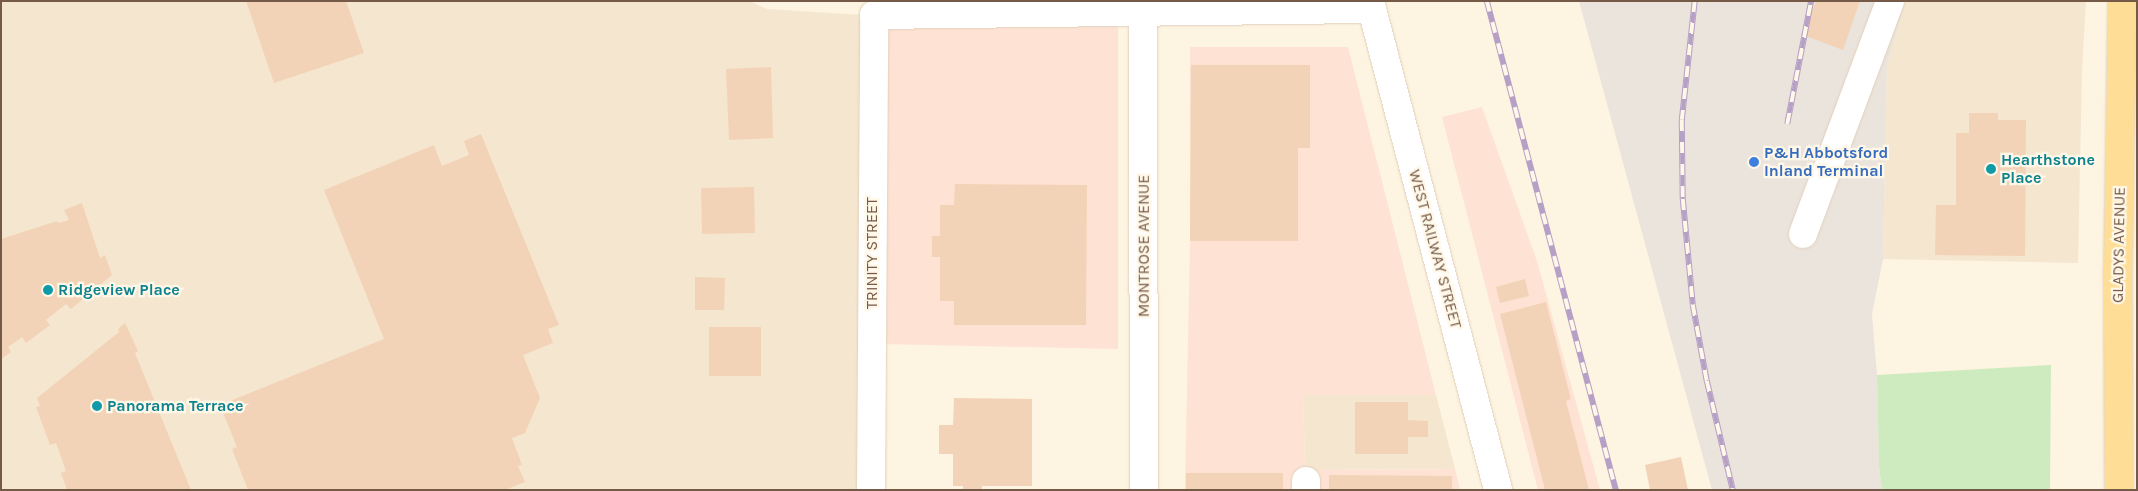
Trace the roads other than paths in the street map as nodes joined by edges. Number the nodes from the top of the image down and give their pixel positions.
1 (1890, 1) edge
2 (1143, 6) edge
3 (2126, 7) edge
4 (1803, 234) dead end
5 (871, 490) edge
6 (1144, 490) edge
7 (1498, 490) edge
8 (2119, 490) edge

1 - 4 street
2 - 5 street, TRINITY STREET
2 - 6 street, MONTROSE AVENUE
2 - 7 street, WEST RAILWAY STREET
3 - 8 main road, GLADYS AVENUE

